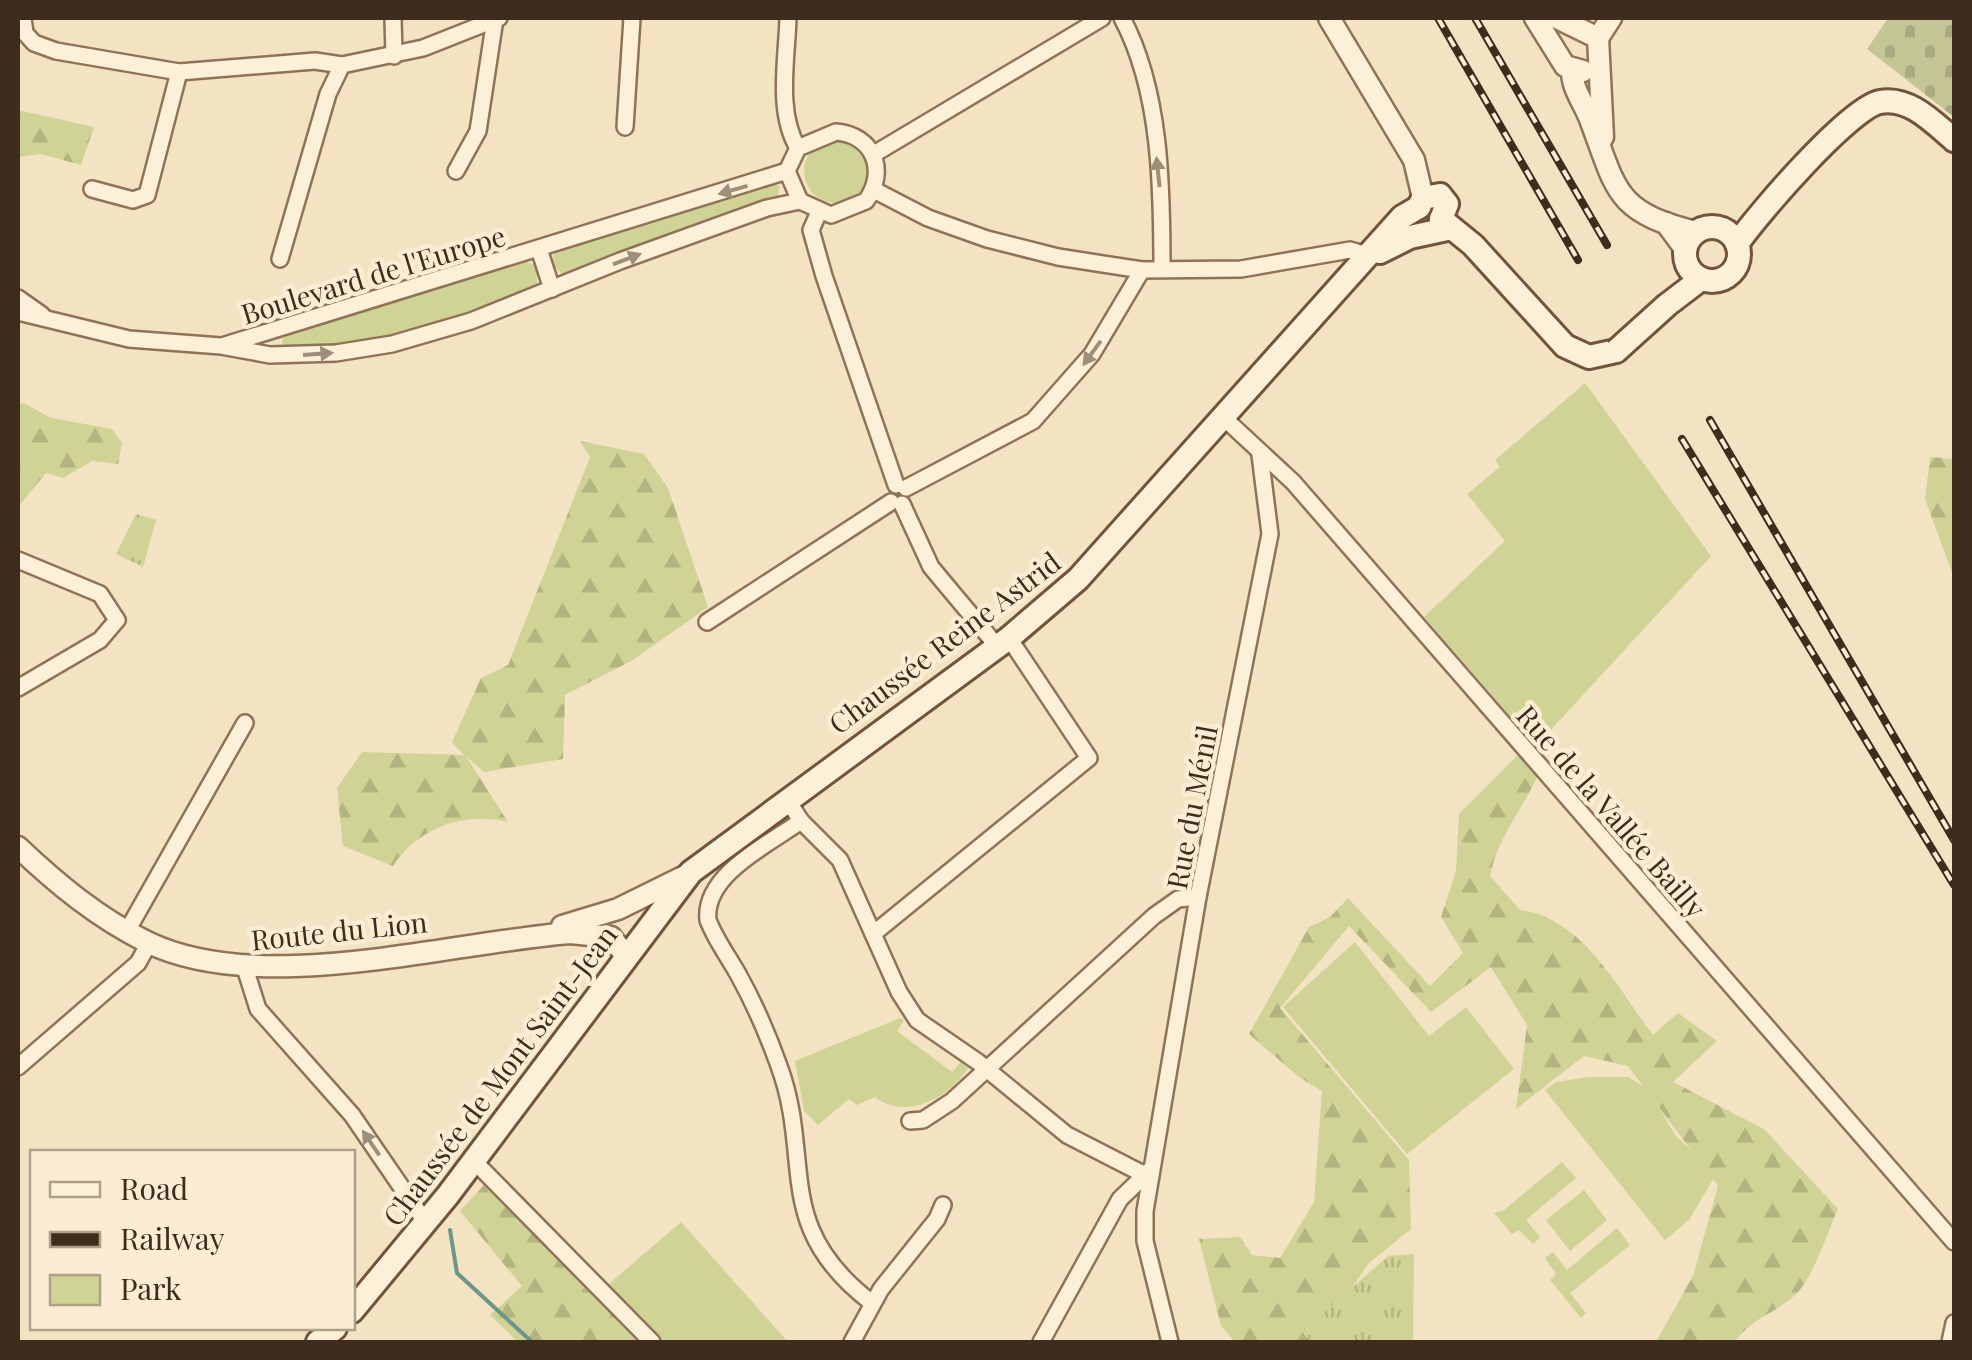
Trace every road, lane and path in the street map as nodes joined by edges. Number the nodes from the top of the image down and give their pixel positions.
1 (23, 18) edge
2 (393, 18) edge
3 (497, 18) edge
4 (632, 18) edge
5 (788, 18) edge
6 (1102, 18) edge
7 (1122, 18) edge
8 (1329, 18) edge
9 (1341, 18) edge
10 (1534, 18) edge
11 (1611, 18) edge
12 (1565, 23) edge
13 (1599, 48) junction
14 (1558, 50) junction
15 (394, 56) junction
16 (342, 66) junction
17 (1572, 71) junction
18 (180, 72) junction
19 (625, 126) dead end
20 (1954, 140) edge
21 (798, 148) junction
22 (874, 154) junction
23 (1601, 154) junction
24 (456, 171) dead end
25 (787, 171) junction
26 (92, 190) dead end
27 (874, 190) junction
28 (800, 201) junction
29 (1435, 211) junction
30 (819, 212) junction
31 (1732, 238) junction
32 (539, 249) junction
33 (1371, 256) junction
34 (1692, 257) junction
35 (280, 258) dead end
36 (1319, 259) junction
37 (1142, 270) junction
38 (1162, 270) junction
39 (1350, 279) junction
40 (552, 289) junction
41 (18, 298) edge
42 (18, 312) edge
43 (45, 318) junction
44 (221, 346) junction
45 (1224, 418) junction
46 (1260, 456) junction
47 (899, 495) junction
48 (18, 560) edge
49 (707, 622) dead end
50 (1003, 642) junction
51 (18, 688) edge
52 (245, 723) dead end
53 (786, 798) junction
54 (800, 821) junction
55 (18, 847) edge
56 (691, 872) junction
57 (1198, 896) junction
58 (618, 908) junction
59 (646, 930) junction
60 (127, 931) junction
61 (873, 934) junction
62 (521, 937) junction
63 (149, 943) junction
64 (626, 956) junction
65 (245, 968) junction
66 (18, 1067) edge
67 (986, 1068) junction
68 (910, 1121) dead end
69 (474, 1160) junction
70 (1148, 1172) junction
71 (943, 1205) dead end
72 (426, 1223) junction
73 (1954, 1242) edge
74 (872, 1303) junction
75 (355, 1307) edge
76 (1954, 1323) edge
77 (652, 1342) edge
78 (852, 1342) edge
79 (1042, 1342) edge
80 (1170, 1342) edge
81 (1950, 1342) edge

1 - 18 street
2 - 15 street
3 - 15 street
3 - 24 street
4 - 19 street
5 - 21 street
6 - 22 street
38 -> 7 street
8 - 29 street
9 - 29 street
10 - 14 street
11 - 13 street
12 - 13 street
12 - 14 street
13 - 17 street
13 - 23 street
14 - 17 street
15 - 16 street
16 - 18 street
16 - 35 street
17 - 23 street
18 - 26 street
20 - 31 main road
21 - 22 street
21 - 25 street
22 - 27 street
23 - 34 street
25 - 28 street
25 -> 32 street, Boulevard de l'Europe
27 - 30 street
27 - 37 street
28 - 30 street
40 -> 28 street, Boulevard de l'Europe
29 - 33 main road, Chaussée Reine Astrid
29 - 33 main road, Chaussée Reine Astrid
29 - 34 main road
30 - 47 street
31 - 34 main road
31 - 34 main road
32 - 40 street, Boulevard de l'Europe
32 - 44 street, Boulevard de l'Europe
33 - 36 street
33 - 39 main road, Chaussée Reine Astrid
36 - 38 street
36 - 39 street
37 - 38 street
37 -> 47 street
39 - 45 main road, Chaussée Reine Astrid
44 -> 40 street, Boulevard de l'Europe
41 - 43 street, Boulevard de l'Europe
42 - 43 street, Boulevard de l'Europe
43 - 44 street, Boulevard de l'Europe
45 - 46 street, Rue de la Vallée Bailly
45 - 50 main road, Chaussée Reine Astrid
46 - 57 street, Rue du Ménil
46 - 73 street, Rue de la Vallée Bailly
47 - 49 street
47 - 50 street
48 - 51 street
50 - 53 main road, Chaussée Reine Astrid
50 - 61 street
52 - 60 street
53 - 54 street
53 - 56 main road, Chaussée Reine Astrid
54 - 61 street
54 - 74 street
55 - 60 street, Route du Lion
56 - 58 street, Route du Lion
56 - 59 main road, Chaussée de Mont Saint-Jean
57 - 67 street
57 - 70 street, Rue du Ménil
58 - 59 street
58 - 62 street, Route du Lion
59 - 64 main road, Chaussée de Mont Saint-Jean
60 - 63 street, Route du Lion
61 - 67 street
62 - 64 street, Route du Lion
62 - 65 street, Route du Lion
63 - 65 street, Route du Lion
63 - 66 street
64 - 69 main road, Chaussée de Mont Saint-Jean
72 -> 65 street
67 - 68 street
67 - 70 street
69 - 72 main road, Chaussée de Mont Saint-Jean
69 - 77 street
70 - 79 street
70 - 80 street, Rue du Ménil
71 - 74 street
72 - 75 main road, Chaussée de Mont Saint-Jean
74 - 78 street
76 - 81 street

